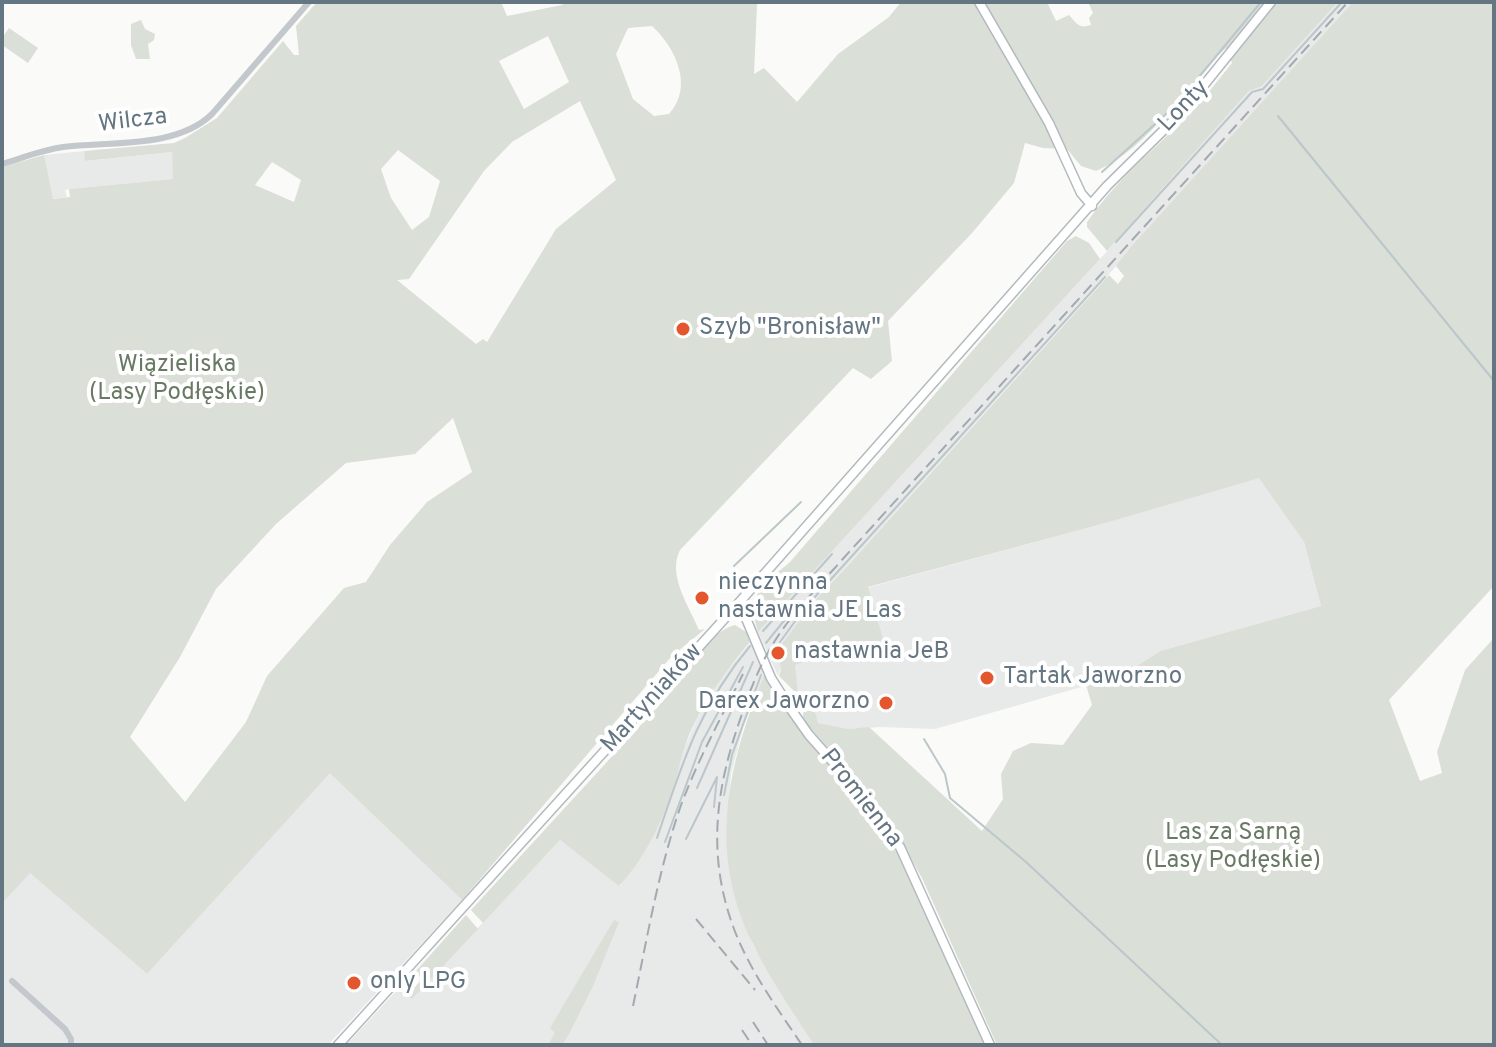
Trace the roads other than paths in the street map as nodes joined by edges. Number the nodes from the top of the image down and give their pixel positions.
1 (309, 2) edge
2 (979, 2) edge
3 (1271, 2) edge
4 (2, 164) edge
5 (1092, 206) junction
6 (736, 606) junction
7 (12, 981) dead end
8 (71, 1045) edge
9 (338, 1045) edge
10 (990, 1045) edge

1 - 4 street, Wilcza
2 - 5 main road
3 - 5 main road, Lonty
5 - 6 main road, Martyniaków
6 - 9 main road, Martyniaków
6 - 10 main road, Promienna
7 - 8 street

